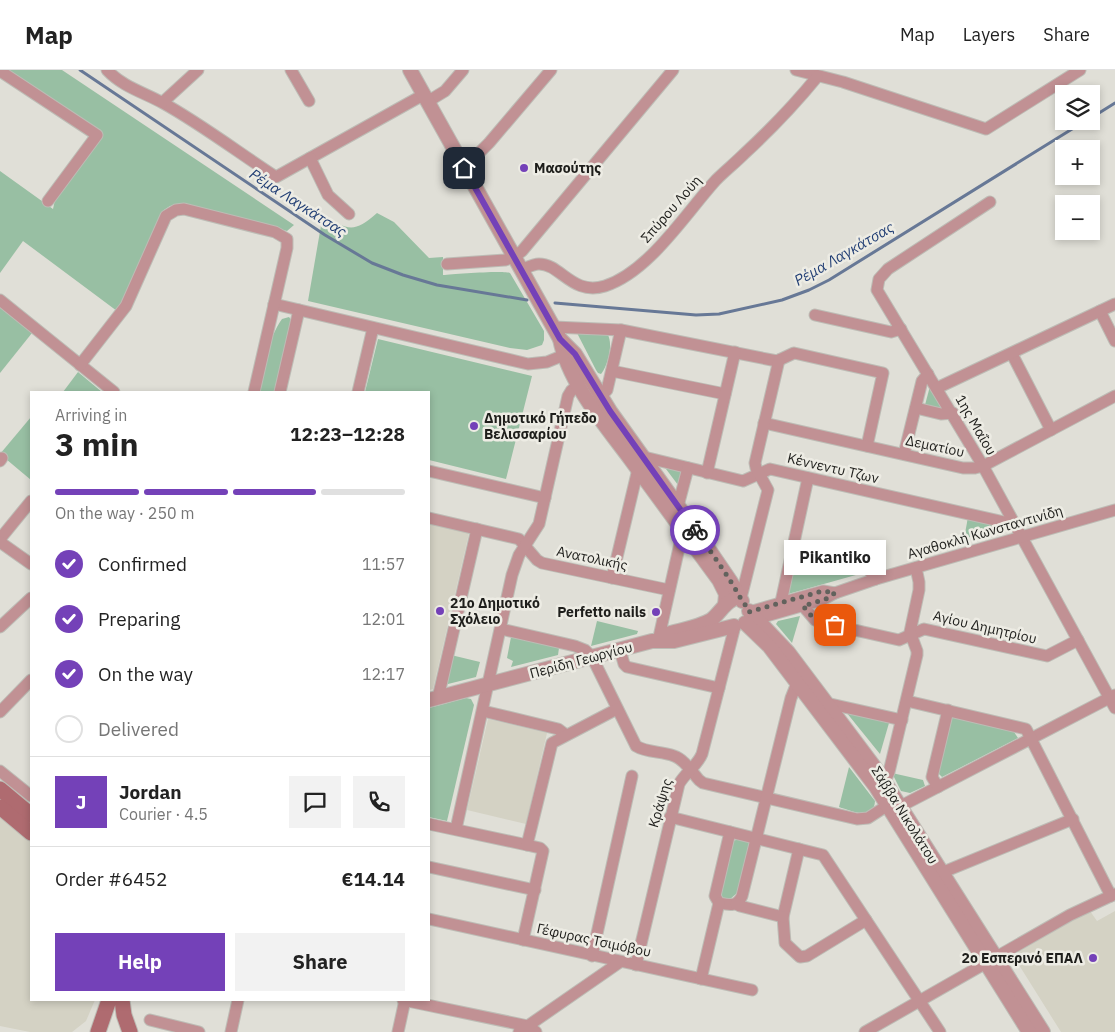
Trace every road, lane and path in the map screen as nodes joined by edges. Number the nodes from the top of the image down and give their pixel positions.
1 (107, 70) edge
2 (198, 70) edge
3 (291, 70) edge
4 (410, 70) edge
5 (463, 70) edge
6 (551, 70) edge
7 (673, 70) edge
8 (796, 70) edge
9 (1080, 70) edge
10 (0, 71) edge
11 (817, 77) junction
12 (425, 98) junction
13 (308, 101) dead end
14 (163, 102) junction
15 (310, 158) junction
16 (464, 168) junction
17 (48, 201) dead end
18 (990, 202) dead end
19 (349, 214) dead end
20 (514, 257) junction
21 (447, 264) dead end
22 (524, 275) junction
23 (0, 300) edge
24 (274, 304) junction
25 (1115, 304) edge
26 (299, 310) junction
27 (1100, 311) junction
28 (815, 315) dead end
29 (373, 328) junction
30 (901, 329) junction
31 (620, 330) junction
32 (557, 333) junction
33 (1115, 342) edge
34 (735, 352) junction
35 (1012, 354) junction
36 (564, 355) junction
37 (779, 360) junction
38 (80, 365) junction
39 (612, 371) junction
40 (928, 374) junction
41 (579, 384) junction
42 (937, 388) junction
43 (113, 391) edge
44 (254, 391) edge
45 (280, 391) edge
46 (358, 391) edge
47 (725, 394) junction
48 (1115, 396) edge
49 (600, 397) junction
50 (916, 408) junction
51 (952, 413) junction
52 (764, 423) junction
53 (1051, 430) junction
54 (866, 446) junction
55 (904, 454) junction
56 (641, 463) junction
57 (983, 466) junction
58 (688, 468) junction
59 (430, 471) edge
60 (707, 473) junction
61 (759, 474) junction
62 (808, 478) junction
63 (544, 498) junction
64 (30, 502) edge
65 (678, 506) junction
66 (1115, 510) edge
67 (430, 518) edge
68 (1017, 526) junction
69 (477, 529) junction
70 (683, 530) junction
71 (1023, 537) junction
72 (0, 540) edge
73 (525, 545) junction
74 (792, 548) junction
75 (30, 563) edge
76 (916, 568) junction
77 (612, 578) junction
78 (876, 580) junction
79 (670, 590) junction
80 (835, 593) junction
81 (30, 599) edge
82 (781, 602) junction
83 (803, 606) junction
84 (739, 613) junction
85 (0, 627) edge
86 (501, 628) junction
87 (911, 634) junction
88 (655, 639) junction
89 (1078, 640) junction
90 (620, 650) junction
91 (592, 657) junction
92 (30, 681) edge
93 (797, 683) junction
94 (488, 685) junction
95 (719, 688) junction
96 (433, 699) edge
97 (1113, 700) edge
98 (906, 701) junction
99 (826, 703) junction
100 (617, 709) junction
101 (948, 710) junction
102 (483, 711) junction
103 (0, 712) edge
104 (902, 720) junction
105 (566, 735) junction
106 (1031, 738) junction
107 (691, 770) junction
108 (0, 771) edge
109 (632, 776) dead end
110 (885, 781) junction
111 (938, 787) junction
112 (0, 789) edge
113 (30, 795) edge
114 (766, 798) junction
115 (895, 806) junction
116 (0, 807) edge
117 (30, 814) edge
118 (670, 817) junction
119 (1072, 819) junction
120 (430, 824) edge
121 (456, 830) junction
122 (30, 832) edge
123 (730, 832) junction
124 (756, 838) junction
125 (527, 845) junction
126 (799, 849) junction
127 (430, 868) edge
128 (941, 873) junction
129 (535, 890) junction
130 (1113, 895) edge
131 (719, 903) junction
132 (736, 904) junction
133 (783, 917) junction
134 (430, 919) edge
135 (866, 920) junction
136 (523, 940) junction
137 (592, 956) junction
138 (990, 960) junction
139 (620, 962) junction
140 (636, 965) junction
141 (701, 979) junction
142 (752, 990) dead end
143 (109, 1001) edge
144 (122, 1001) edge
145 (238, 1001) edge
146 (404, 1001) edge
147 (408, 1001) edge
148 (919, 1001) junction
149 (150, 1020) dead end
150 (528, 1030) edge
151 (98, 1032) edge
152 (130, 1032) edge
153 (199, 1032) edge
154 (231, 1032) edge
155 (398, 1032) edge
156 (865, 1032) edge
157 (940, 1032) edge
158 (1030, 1032) edge
159 (1043, 1032) edge

1 - 14 street
2 - 14 street
3 - 13 street
4 - 12 street
5 - 12 street
6 - 16 street
7 - 20 street
8 - 11 street
9 - 11 street
10 - 17 street
11 - 22 street, Σπύρου Λούη
12 - 15 street
12 - 16 street
14 - 15 street
15 - 19 street
16 - 20 street
18 - 30 street, 1ης Μαΐου
20 - 21 street
20 - 22 street
22 - 32 street
23 - 38 street
24 - 26 street
24 - 38 street
24 - 44 street
25 - 27 street
26 - 29 street
26 - 45 street
27 - 33 street
27 - 35 street
28 - 30 street
29 - 36 street
29 - 46 street
30 - 40 street, 1ης Μαΐου
31 - 32 street
31 - 34 street
31 - 39 street
32 - 36 street
32 - 49 street
34 - 37 street
34 - 47 street
35 - 42 street
35 - 53 street
36 - 41 street
37 - 52 street, Κράψης
37 - 54 street
38 - 43 street
39 - 47 street
39 - 49 street
40 - 42 street, 1ης Μαΐου
40 - 50 street
41 - 56 street
41 - 63 street
42 - 51 street, 1ης Μαΐου
47 - 60 street
48 - 53 street, Δεματίου
49 - 56 street
50 - 51 street
50 - 55 street
51 - 57 street, 1ης Μαΐου
52 - 54 street, Δεματίου
52 - 61 street, Κράψης
53 - 57 street, Δεματίου
54 - 55 street, Δεματίου
55 - 57 street, Δεματίου
56 - 58 street, Κέννεντυ Τζων
56 - 65 street
56 - 70 street
56 - 77 street
57 - 68 street, 1ης Μαΐου
58 - 60 street, Κέννεντυ Τζων
58 - 65 street
59 - 63 street
60 - 61 street, Κέννεντυ Τζων
61 - 62 street, Κέννεντυ Τζων
61 - 84 street, Κράψης
62 - 68 street, Κέννεντυ Τζων
62 - 74 street
63 - 73 street
64 - 72 street
65 - 84 street
66 - 71 street, Αγαθοκλή Κωνσταντινίδη
67 - 69 street, Ανατολικής
68 - 71 street, 1ης Μαΐου
69 - 73 street, Ανατολικής
69 - 96 street
70 - 79 street
70 - 84 street
71 - 76 street, Αγαθοκλή Κωνσταντινίδη
71 - 89 street, 1ης Μαΐου
72 - 75 street
73 - 77 street, Ανατολικής
73 - 86 street
74 - 78 street
74 - 82 street
76 - 78 street, Αγαθοκλή Κωνσταντινίδη
76 - 87 street
77 - 79 street, Ανατολικής
78 - 80 street, Αγαθοκλή Κωνσταντινίδη
79 - 88 street
80 - 82 street, Αγαθοκλή Κωνσταντινίδη
80 - 83 street, Αγαθοκλή Κωνσταντινίδη
81 - 85 street
82 - 84 street, Αγαθοκλή Κωνσταντινίδη
83 - 84 street, Αγαθοκλή Κωνσταντινίδη
83 - 87 street, Αγίου Δημητρίου
84 - 88 street
84 - 88 street, Περίδη Γεωργίου
84 - 93 street, Σάββα Νικολάτου
84 - 95 street, Κράψης
84 - 99 street, Σάββα Νικολάτου
86 - 91 street
86 - 94 street
87 - 89 street, Αγίου Δημητρίου
87 - 98 street
88 - 90 street, Περίδη Γεωργίου
89 - 97 street, 1ης Μαΐου
90 - 91 street, Περίδη Γεωργίου
90 - 95 street
91 - 94 street, Περίδη Γεωργίου
91 - 100 street
92 - 103 street
93 - 114 street
93 - 115 street, Σάββα Νικολάτου
94 - 96 street, Περίδη Γεωργίου
94 - 102 street
95 - 107 street, Κράψης
97 - 106 street
98 - 101 street
98 - 104 street
99 - 104 street
99 - 110 street, Σάββα Νικολάτου
100 - 105 street
100 - 107 street
101 - 106 street
101 - 111 street
102 - 105 street
102 - 121 street
104 - 110 street
105 - 125 street
106 - 111 street
106 - 119 street
107 - 114 street
107 - 118 street, Κράψης
108 - 113 street
109 - 137 street
110 - 115 street, Σάββα Νικολάτου
111 - 115 street
112 - 117 main road
114 - 115 street
114 - 124 street
115 - 128 street, Σάββα Νικολάτου
115 - 138 street, Σάββα Νικολάτου
116 - 122 main road
118 - 123 street
118 - 140 street, Κράψης
119 - 128 street
119 - 130 street
120 - 121 street
121 - 125 street
123 - 124 street
123 - 131 street
124 - 126 street
124 - 132 street
125 - 129 street
126 - 133 street
126 - 135 street
127 - 129 street
128 - 138 street, Σάββα Νικολάτου
129 - 136 street
130 - 138 street
131 - 132 street
131 - 141 street
132 - 133 street
133 - 135 street
134 - 136 street, Γέφυρας Τσιμόβου
135 - 148 street
136 - 137 street, Γέφυρας Τσιμόβου
137 - 139 street, Γέφυρας Τσιμόβου
138 - 148 street
138 - 158 street, Σάββα Νικολάτου
138 - 159 street, Σάββα Νικολάτου
139 - 140 street, Γέφυρας Τσιμόβου
139 - 150 street
140 - 141 street, Γέφυρας Τσιμόβου
141 - 142 street, Γέφυρας Τσιμόβου
143 - 151 main road
144 - 152 main road
145 - 154 street
146 - 155 street
147 - 150 street
148 - 156 street
148 - 157 street
149 - 153 street

